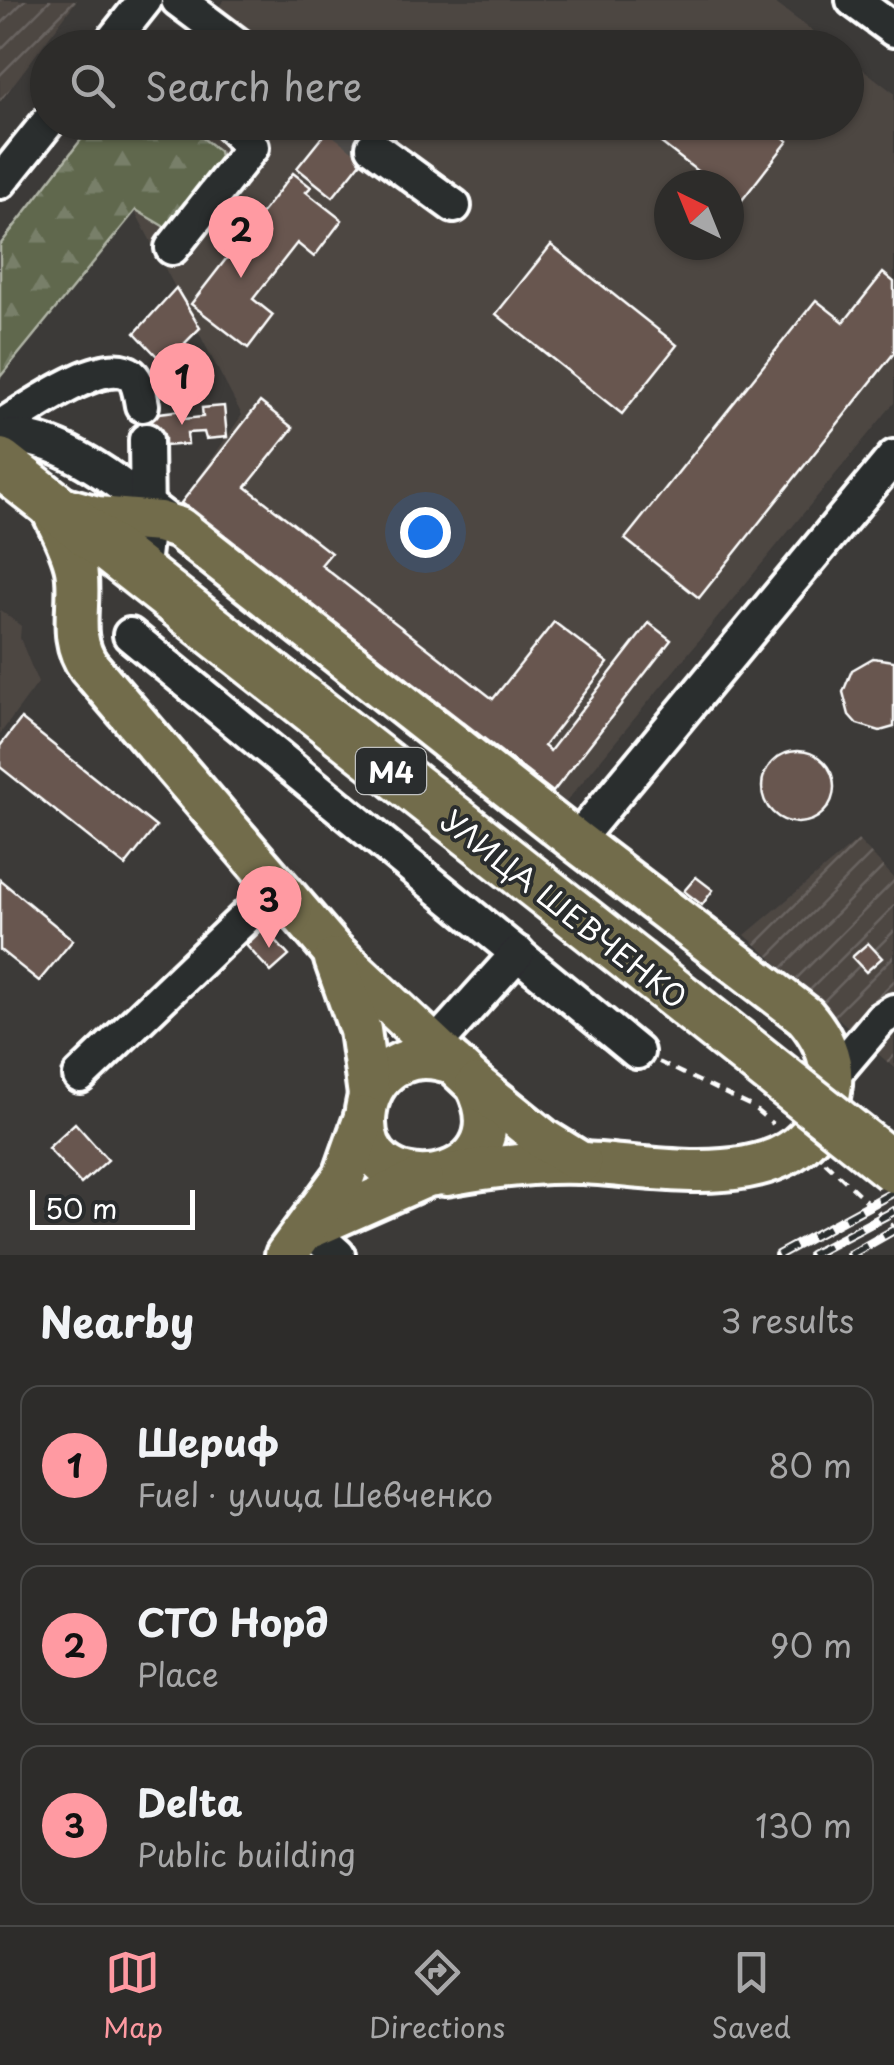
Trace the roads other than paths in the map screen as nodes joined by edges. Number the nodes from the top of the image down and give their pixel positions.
1 (145, 0) edge
2 (178, 0) edge
3 (853, 0) edge
4 (129, 30) edge
5 (218, 30) edge
6 (894, 30) edge
7 (34, 140) edge
8 (245, 140) edge
9 (373, 147) tunnel mouth
10 (0, 182) edge
11 (454, 206) dead end
12 (172, 248) dead end
13 (147, 404) dead end
14 (0, 427) edge
15 (0, 436) edge
16 (151, 440) dead end
17 (894, 457) edge
18 (0, 463) edge
19 (50, 504) junction
20 (155, 512) junction
21 (144, 577) junction
22 (130, 635) dead end
23 (76, 636) junction
24 (576, 841) junction
25 (277, 887) junction
26 (332, 950) junction
27 (518, 952) junction
28 (894, 1011) edge
29 (637, 1052) dead end
30 (454, 1065) junction
31 (80, 1076) dead end
32 (832, 1078) junction
33 (367, 1106) junction
34 (581, 1163) junction
35 (894, 1168) edge
36 (434, 1176) junction
37 (311, 1246) edge

1 - 4 street
2 - 5 street
3 - 6 street
7 - 10 street
8 - 12 street
9 - 11 street
13 - 14 street
15 - 20 street
16 - 20 street
17 - 24 street
18 - 19 highway, УЛИЦА ШЕВЧЕНКО / M4
19 - 20 main road
19 - 21 highway, УЛИЦА ШЕВЧЕНКО / M4
19 - 23 main road
20 - 21 street
20 - 24 main road
21 - 23 main road
21 - 35 highway, УЛИЦА ШЕВЧЕНКО / M4, bridge
22 - 27 street
23 - 25 main road
24 - 32 main road
25 - 26 main road
25 - 31 street
26 - 30 main road
26 - 33 main road
27 - 29 street
27 - 30 street
28 - 32 street
30 - 33 main road
30 - 34 main road
30 - 36 main road
32 - 34 main road
33 - 36 main road
33 - 37 main road
34 - 36 main road
36 - 37 main road

